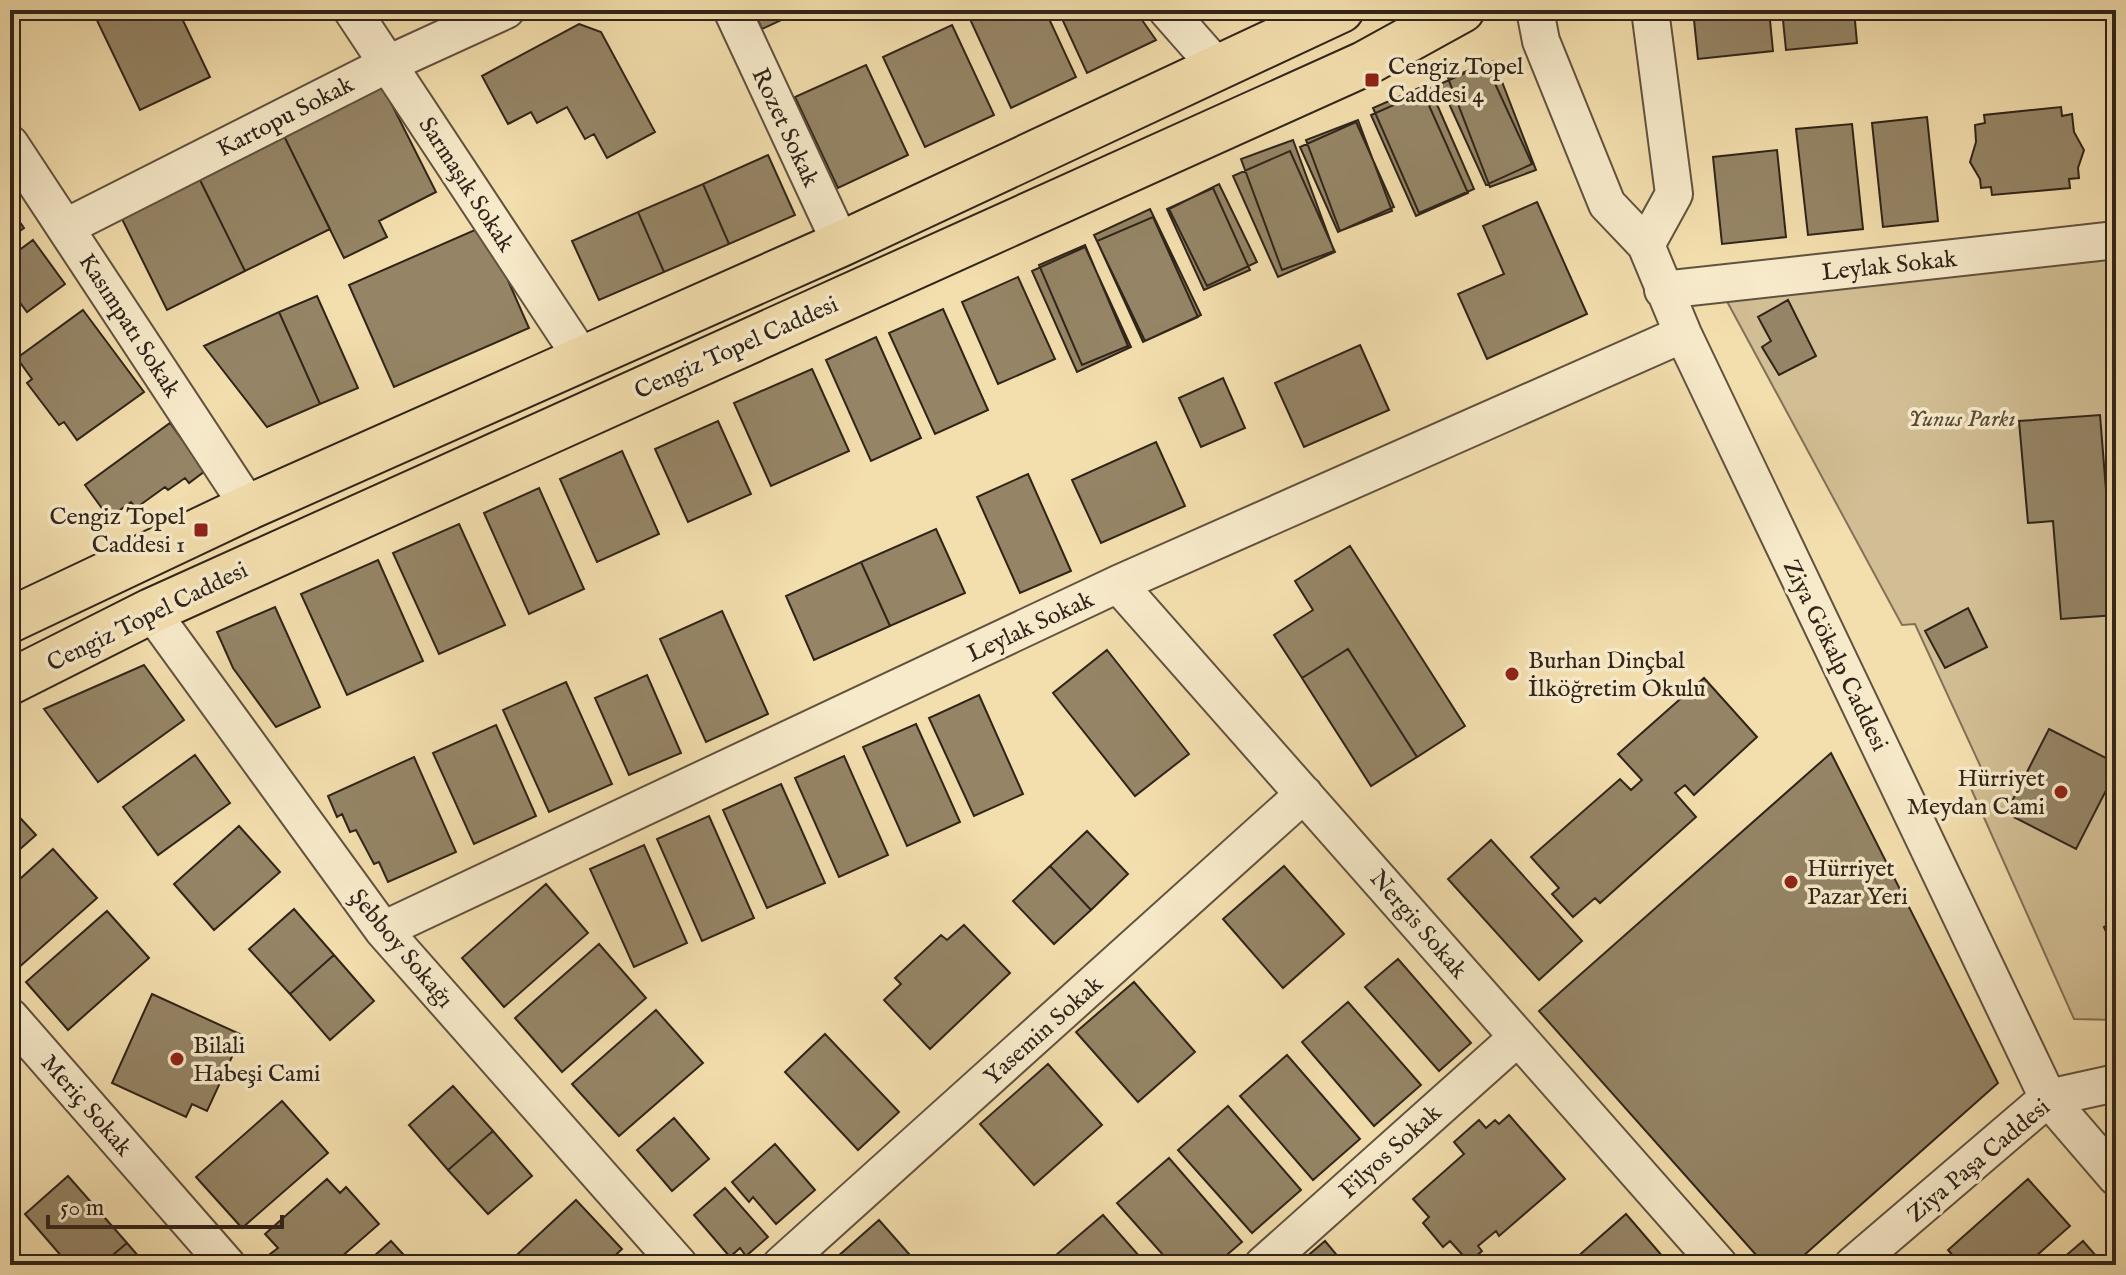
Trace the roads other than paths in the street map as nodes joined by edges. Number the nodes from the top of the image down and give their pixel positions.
1 (352, 10) edge
2 (506, 10) edge
3 (732, 10) edge
4 (1167, 10) edge
5 (1341, 10) edge
6 (1462, 10) edge
7 (1535, 10) edge
8 (1650, 10) edge
9 (388, 64) junction
10 (1218, 68) junction
11 (10, 144) edge
12 (66, 227) junction
13 (841, 244) junction
14 (1646, 245) junction
15 (2115, 249) edge
16 (1663, 290) junction
17 (1683, 334) junction
18 (582, 358) junction
19 (249, 507) junction
20 (1118, 584) junction
21 (151, 611) junction
22 (10, 620) edge
23 (10, 682) edge
24 (1304, 794) junction
25 (383, 930) junction
26 (10, 1017) edge
27 (1518, 1037) junction
28 (2116, 1083) edge
29 (2048, 1098) junction
30 (2116, 1177) edge
31 (227, 1265) edge
32 (679, 1265) edge
33 (781, 1265) edge
34 (1263, 1265) edge
35 (1719, 1265) edge
36 (1853, 1265) edge

1 - 9 street, Sarmaşık Sokak
2 - 9 street, Kartopu Sokak
3 - 13 street, Rozet Sokak
4 - 10 street
5 - 10 main road
6 - 21 main road, Cengiz Topel Caddesi
7 - 14 street, Ziya Gökalp Caddesi
8 - 14 street
9 - 12 street, Kartopu Sokak
9 - 18 street, Sarmaşık Sokak
10 - 13 main road
11 - 12 street, Kasımpatı Sokak
12 - 19 street, Kasımpatı Sokak
13 - 18 main road
14 - 16 street, Ziya Gökalp Caddesi
15 - 16 street, Leylak Sokak
16 - 17 street, Ziya Gökalp Caddesi
17 - 20 street, Leylak Sokak
17 - 29 street, Ziya Gökalp Caddesi
18 - 19 main road
19 - 22 main road
20 - 24 street, Nergis Sokak
20 - 25 street, Leylak Sokak
21 - 23 main road, Cengiz Topel Caddesi
21 - 25 street, Şebboy Sokağı
24 - 27 street, Nergis Sokak
24 - 33 street, Yasemin Sokak
25 - 32 street, Şebboy Sokağı
26 - 31 street, Meriç Sokak
27 - 34 street, Filyos Sokak
27 - 35 street, Nergis Sokak
28 - 29 street, Ziya Paşa Caddesi
29 - 30 street, Ziya Gökalp Caddesi
29 - 36 street, Ziya Paşa Caddesi

